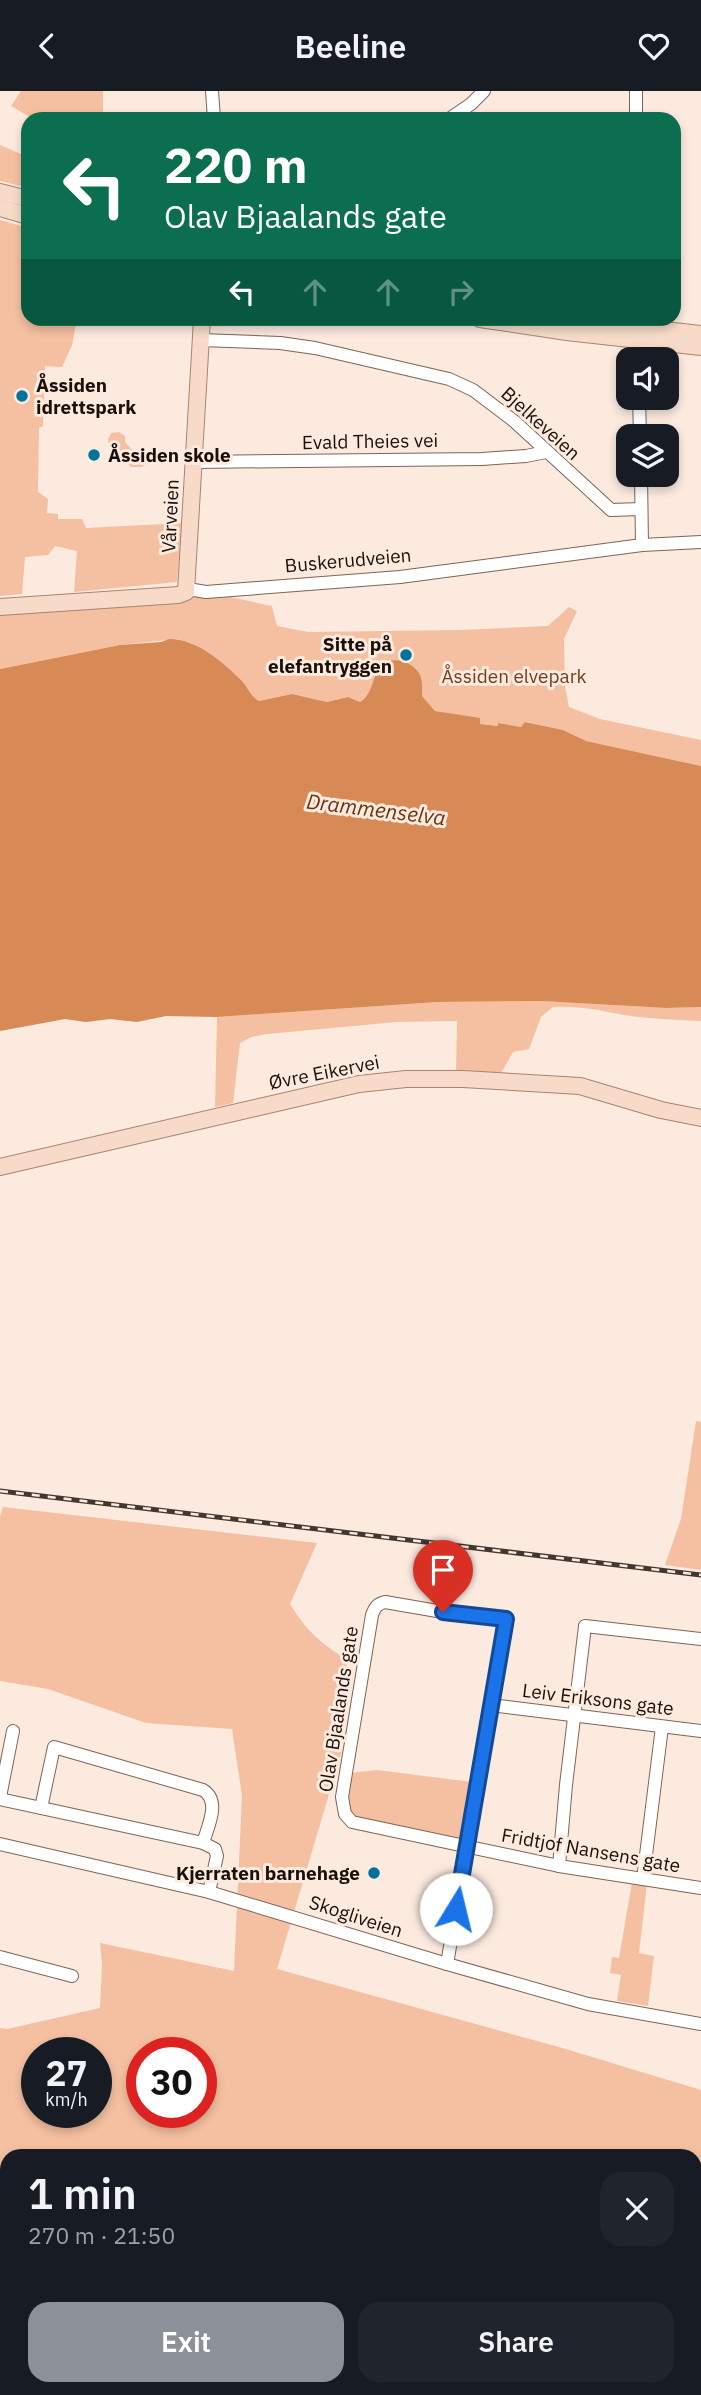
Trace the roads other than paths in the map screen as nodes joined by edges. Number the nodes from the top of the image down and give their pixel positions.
1 (212, 91) edge
2 (484, 91) edge
3 (636, 91) edge
4 (214, 112) edge
5 (459, 112) edge
6 (636, 112) edge
7 (0, 192) edge
8 (21, 197) edge
9 (0, 208) edge
10 (21, 214) edge
11 (202, 326) edge
12 (591, 326) edge
13 (617, 326) edge
14 (638, 329) edge
15 (701, 334) edge
16 (201, 340) junction
17 (639, 347) edge
18 (701, 347) edge
19 (546, 452) junction
20 (194, 462) junction
21 (640, 487) edge
22 (641, 509) junction
23 (701, 542) edge
24 (642, 545) junction
25 (188, 589) junction
26 (0, 607) edge
27 (701, 1118) edge
28 (0, 1167) edge
29 (701, 1639) edge
30 (491, 1705) junction
31 (574, 1716) junction
32 (662, 1727) junction
33 (701, 1731) edge
34 (8, 1735) edge
35 (0, 1798) edge
36 (41, 1808) junction
37 (352, 1822) joint
38 (204, 1843) junction
39 (0, 1844) edge
40 (467, 1848) junction
41 (559, 1866) junction
42 (643, 1879) junction
43 (701, 1888) edge
44 (209, 1892) junction
45 (0, 1957) edge
46 (447, 1964) junction
47 (72, 1976) dead end
48 (701, 2024) edge

1 - 4 street
2 - 5 street
3 - 6 street
7 - 8 main road
9 - 10 main road
11 - 16 main road, Vårveien
12 - 14 main road
13 - 14 main road
14 - 15 main road
14 - 17 street
14 - 18 main road
16 - 19 street, Bjelkeveien
16 - 20 main road, Vårveien
19 - 20 street, Evald Theies vei
19 - 22 street, Bjelkeveien
20 - 25 main road, Vårveien
21 - 22 street
22 - 24 street
23 - 24 street, Buskerudveien
24 - 25 street, Buskerudveien
25 - 26 main road, Buskerudveien
27 - 28 main road, Øvre Eikervei
29 - 31 street
30 - 31 street, Leiv Eriksons gate
30 - 37 street, Olav Bjaalands gate
30 - 40 street
31 - 32 street, Leiv Eriksons gate
31 - 41 street
32 - 33 street, Leiv Eriksons gate
32 - 42 street
34 - 35 street
35 - 36 street
36 - 38 street
36 - 38 street
37 - 40 street, Fridtjof Nansens gate
38 - 44 street
39 - 44 street, Skogliveien
40 - 41 street, Fridtjof Nansens gate
40 - 46 street
41 - 42 street, Fridtjof Nansens gate
42 - 43 street, Fridtjof Nansens gate
44 - 46 street, Skogliveien
45 - 47 street
46 - 48 street, Skogliveien

